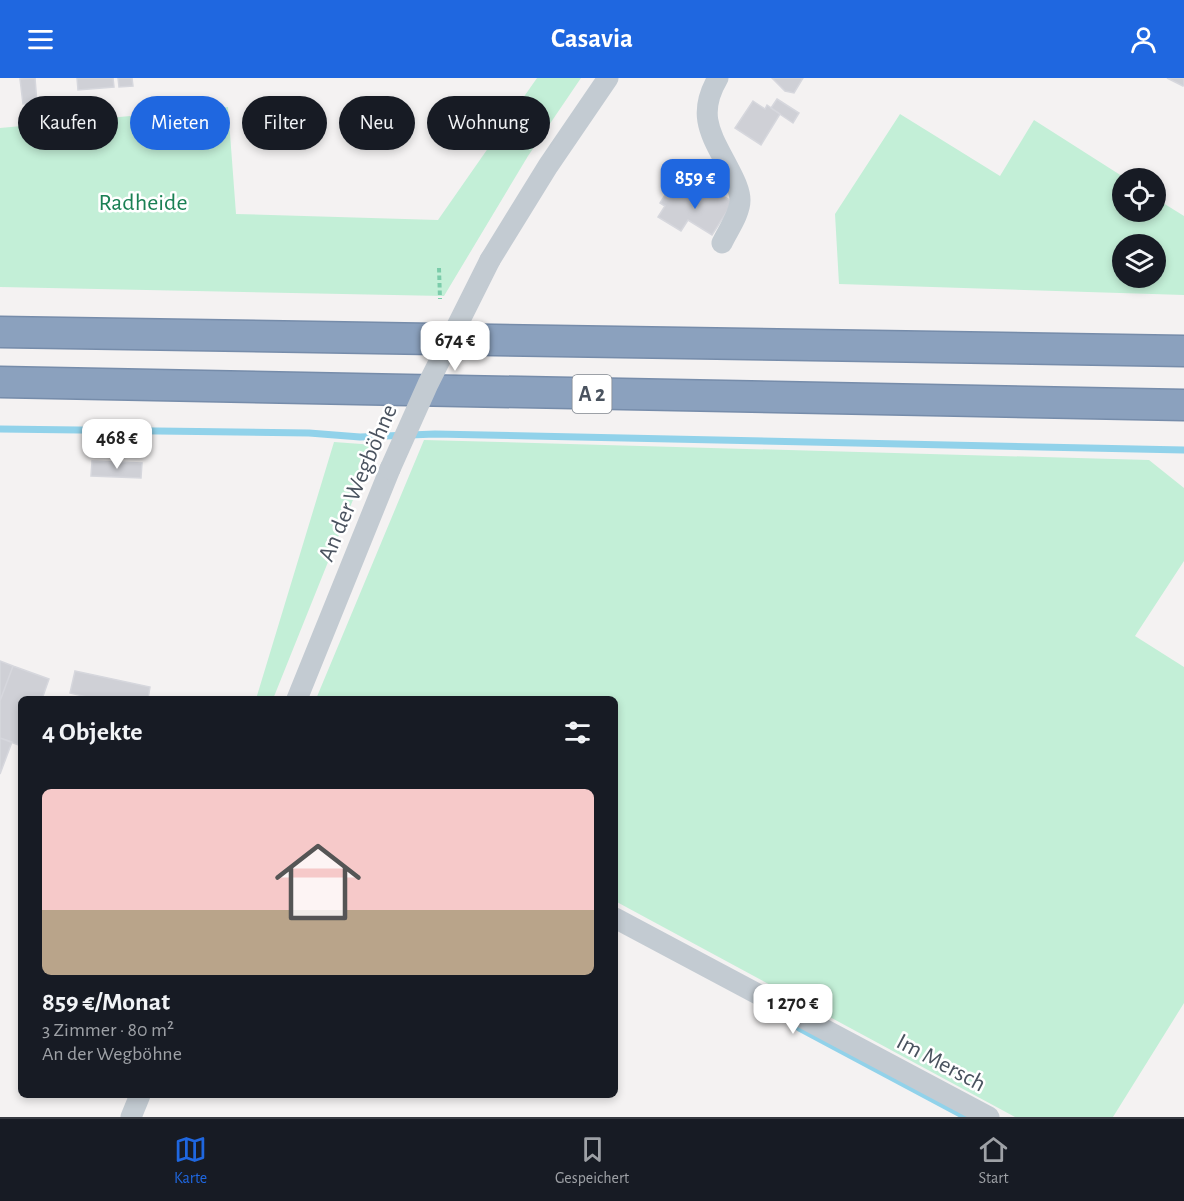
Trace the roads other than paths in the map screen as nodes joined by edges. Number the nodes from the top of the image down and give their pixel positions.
1 (608, 78) edge
2 (718, 78) edge
3 (722, 243) dead end
4 (0, 332) edge
5 (1184, 351) edge
6 (0, 382) edge
7 (1184, 405) edge
8 (298, 696) edge
9 (618, 920) edge
10 (139, 1098) edge
11 (131, 1117) edge
12 (989, 1117) edge

1 - 8 street, An der Wegböhne, bridge
2 - 3 street
4 - 5 highway, A 2
6 - 7 highway, A 2
9 - 12 street, Im Mersch
10 - 11 street

